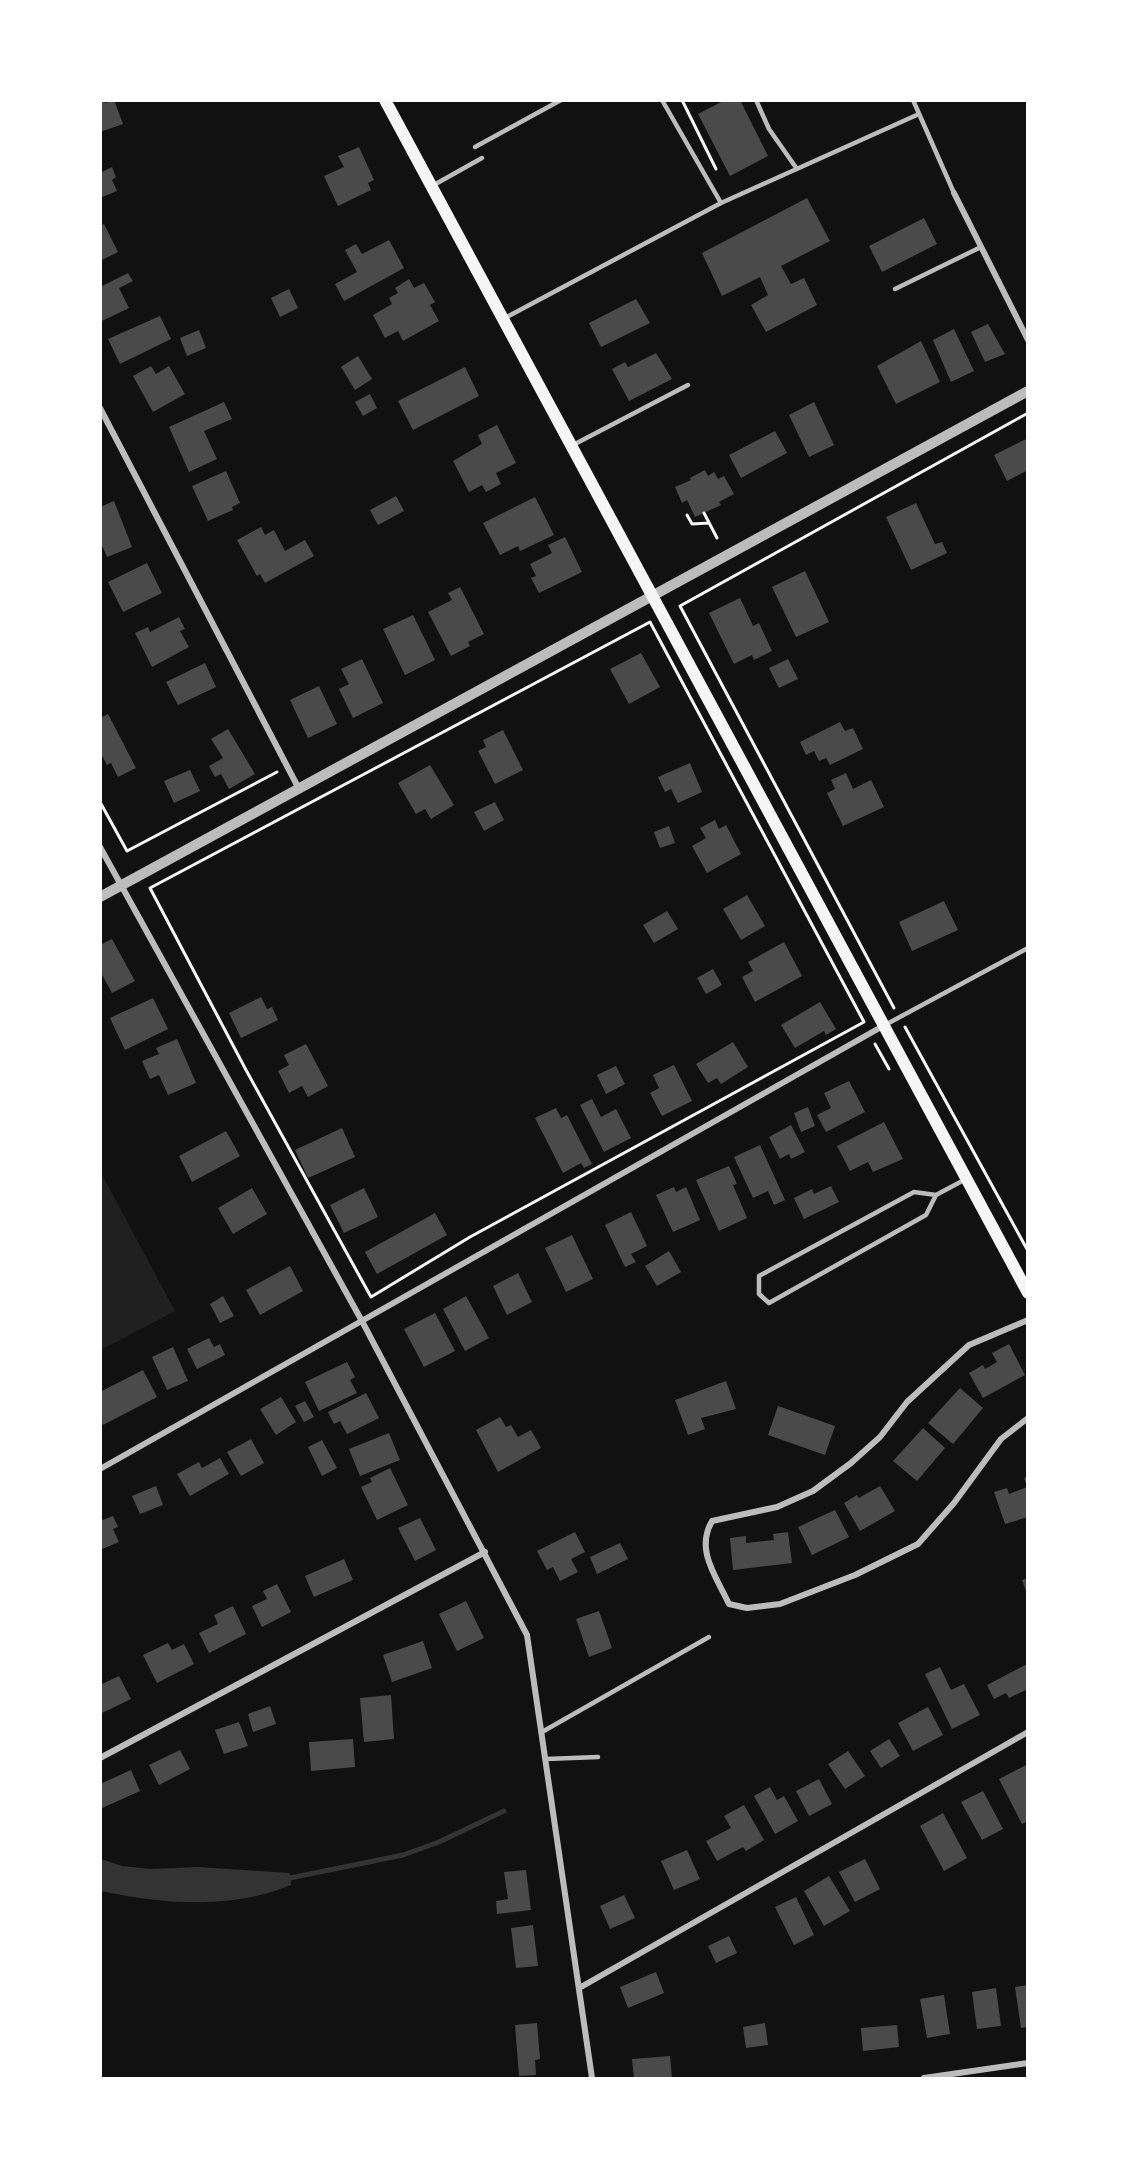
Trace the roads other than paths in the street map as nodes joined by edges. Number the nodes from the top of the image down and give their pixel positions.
1 (385, 100) edge
2 (561, 100) edge
3 (662, 100) edge
4 (756, 100) edge
5 (913, 100) edge
6 (919, 114) junction
7 (475, 147) dead end
8 (482, 159) dead end
9 (797, 169) junction
10 (431, 187) junction
11 (954, 192) joint
12 (721, 203) junction
13 (981, 247) junction
14 (895, 289) dead end
15 (502, 320) junction
16 (1028, 340) edge
17 (688, 384) dead end
18 (1028, 391) edge
19 (100, 408) edge
20 (570, 446) junction
21 (650, 597) junction
22 (299, 790) junction
23 (100, 847) edge
24 (122, 885) junction
25 (100, 897) edge
26 (1028, 948) edge
27 (883, 1026) junction
28 (966, 1179) junction
29 (936, 1195) junction
30 (1028, 1293) edge
31 (1028, 1320) edge
32 (363, 1323) junction
33 (1028, 1418) edge
34 (100, 1469) edge
35 (485, 1552) junction
36 (708, 1637) dead end
37 (542, 1732) junction
38 (1028, 1732) edge
39 (598, 1757) dead end
40 (100, 1758) edge
41 (546, 1759) junction
42 (581, 1987) junction
43 (1028, 2063) edge
44 (592, 2079) edge
45 (924, 2079) edge

1 - 10 main road
2 - 7 lane
3 - 12 lane
4 - 9 lane
5 - 6 lane
6 - 9 lane
6 - 11 lane
8 - 10 lane
9 - 12 lane
10 - 15 main road
11 - 13 street
12 - 15 lane
13 - 14 lane
13 - 16 street
15 - 20 main road
17 - 20 lane
18 - 21 street
19 - 22 street
20 - 21 main road
21 - 22 street
21 - 27 main road
22 - 24 street
23 - 24 street
24 - 25 street
24 - 32 street
26 - 27 lane
27 - 28 main road
27 - 32 street
28 - 29 lane
28 - 30 main road
29 - 29 lane
31 - 33 street
32 - 34 street
32 - 35 street
35 - 37 street
35 - 40 street
36 - 37 lane
37 - 41 street
38 - 42 street
39 - 41 lane
41 - 42 street
42 - 44 street
43 - 45 street

